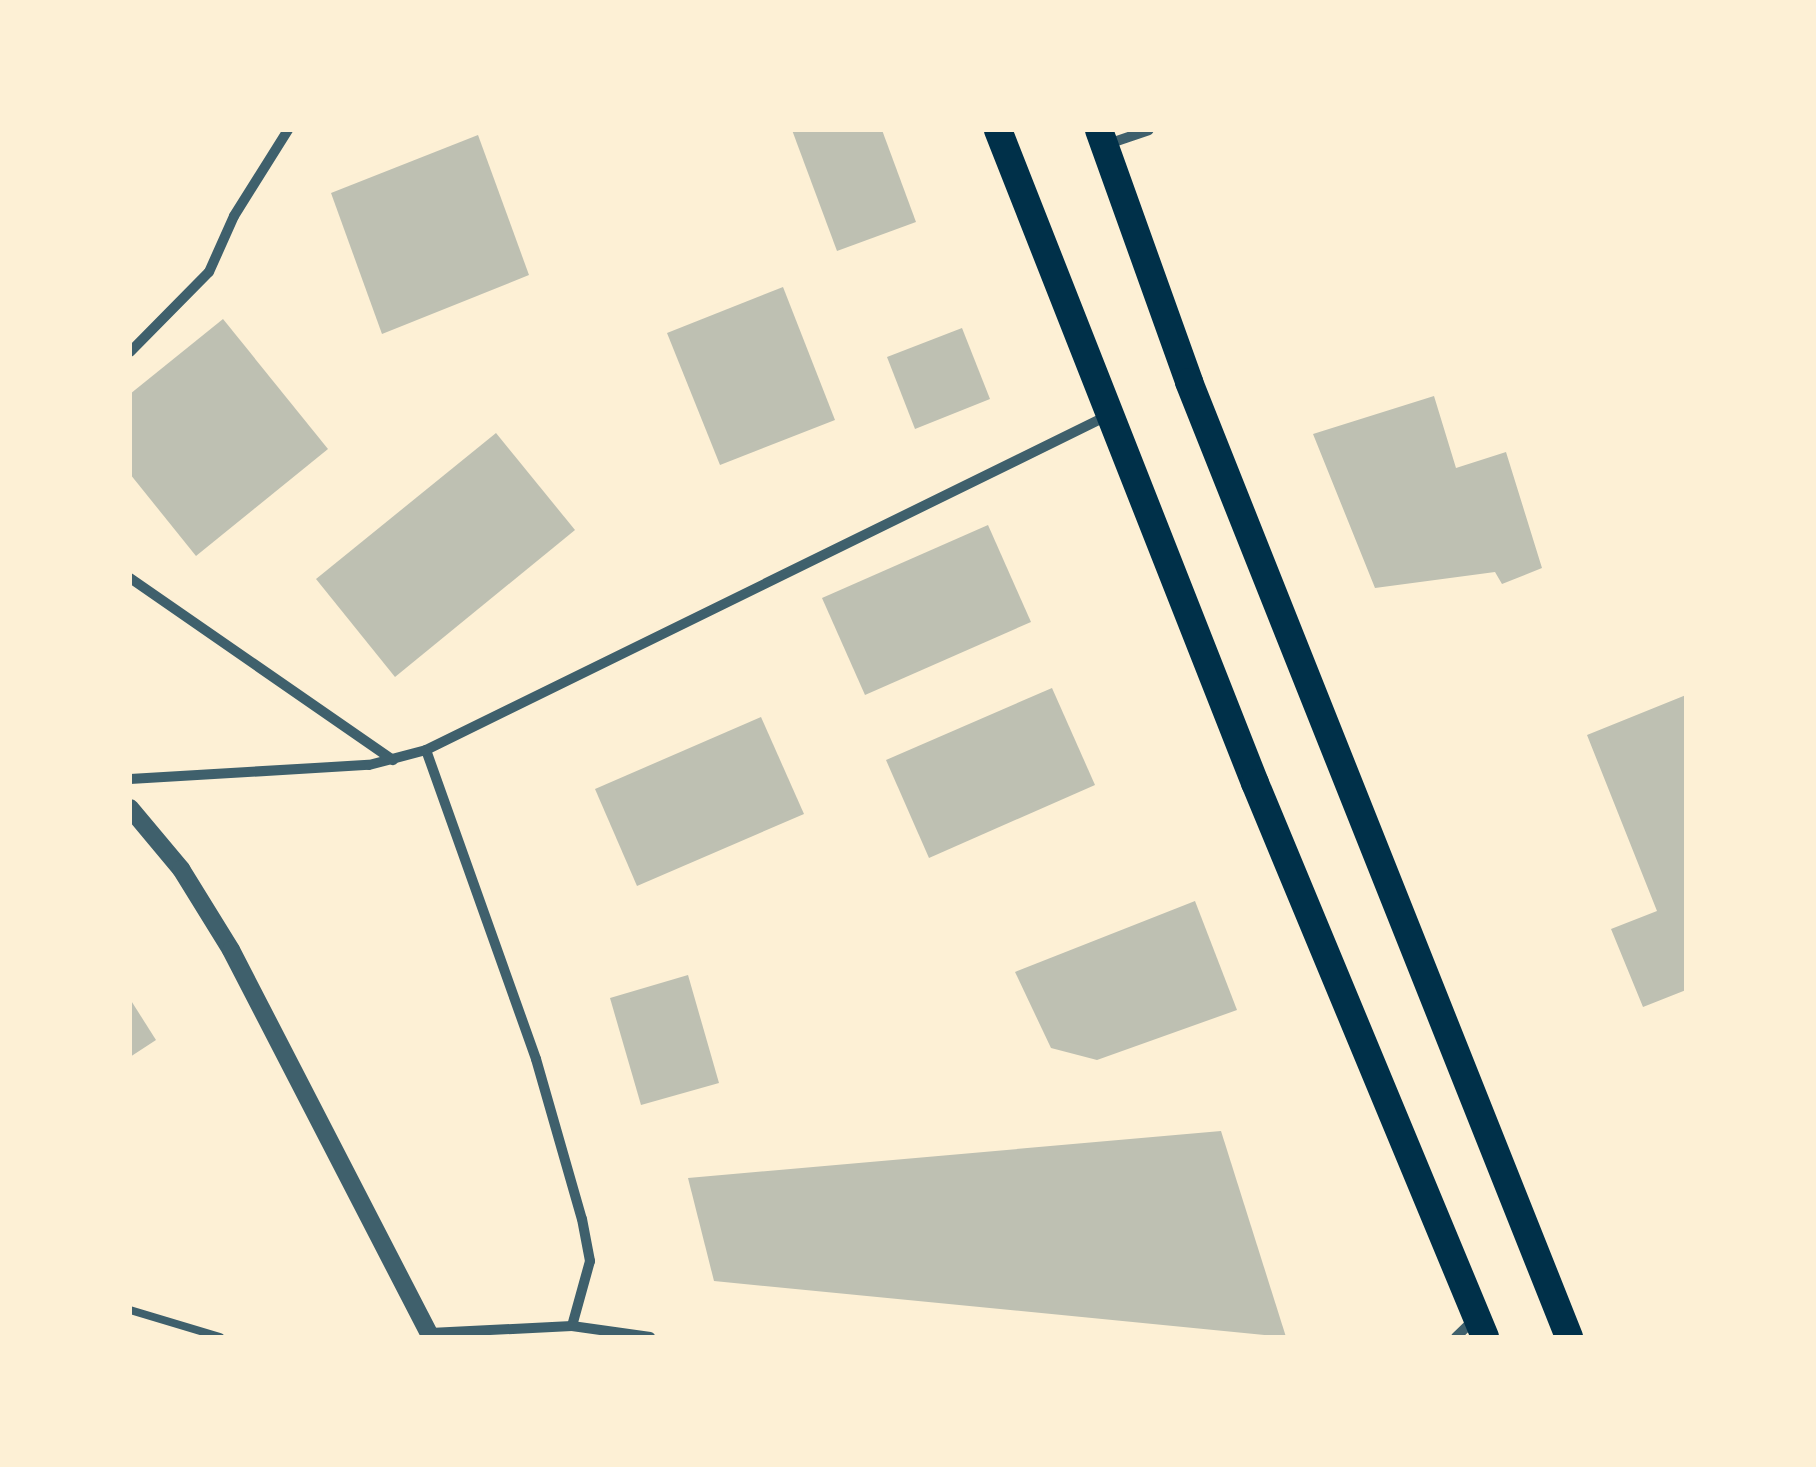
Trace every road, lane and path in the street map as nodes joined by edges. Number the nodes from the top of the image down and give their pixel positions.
1 (288, 130) edge
2 (998, 130) edge
3 (1149, 130) edge
4 (1102, 138) edge
5 (130, 352) edge
6 (1110, 414) junction
7 (130, 578) edge
8 (426, 750) junction
9 (394, 760) junction
10 (130, 779) edge
11 (130, 808) edge
12 (130, 1310) edge
13 (572, 1326) junction
14 (1481, 1327) edge
15 (430, 1335) edge
16 (220, 1337) edge
17 (650, 1337) edge
18 (1456, 1337) edge
19 (1569, 1337) edge

1 - 5 street
2 - 6 highway
3 - 4 street
4 - 19 highway
6 - 8 street
6 - 14 highway
7 - 9 street
8 - 9 street
8 - 13 street
9 - 10 street
11 - 15 street
12 - 16 lane
13 - 15 street
13 - 17 street
14 - 18 street

